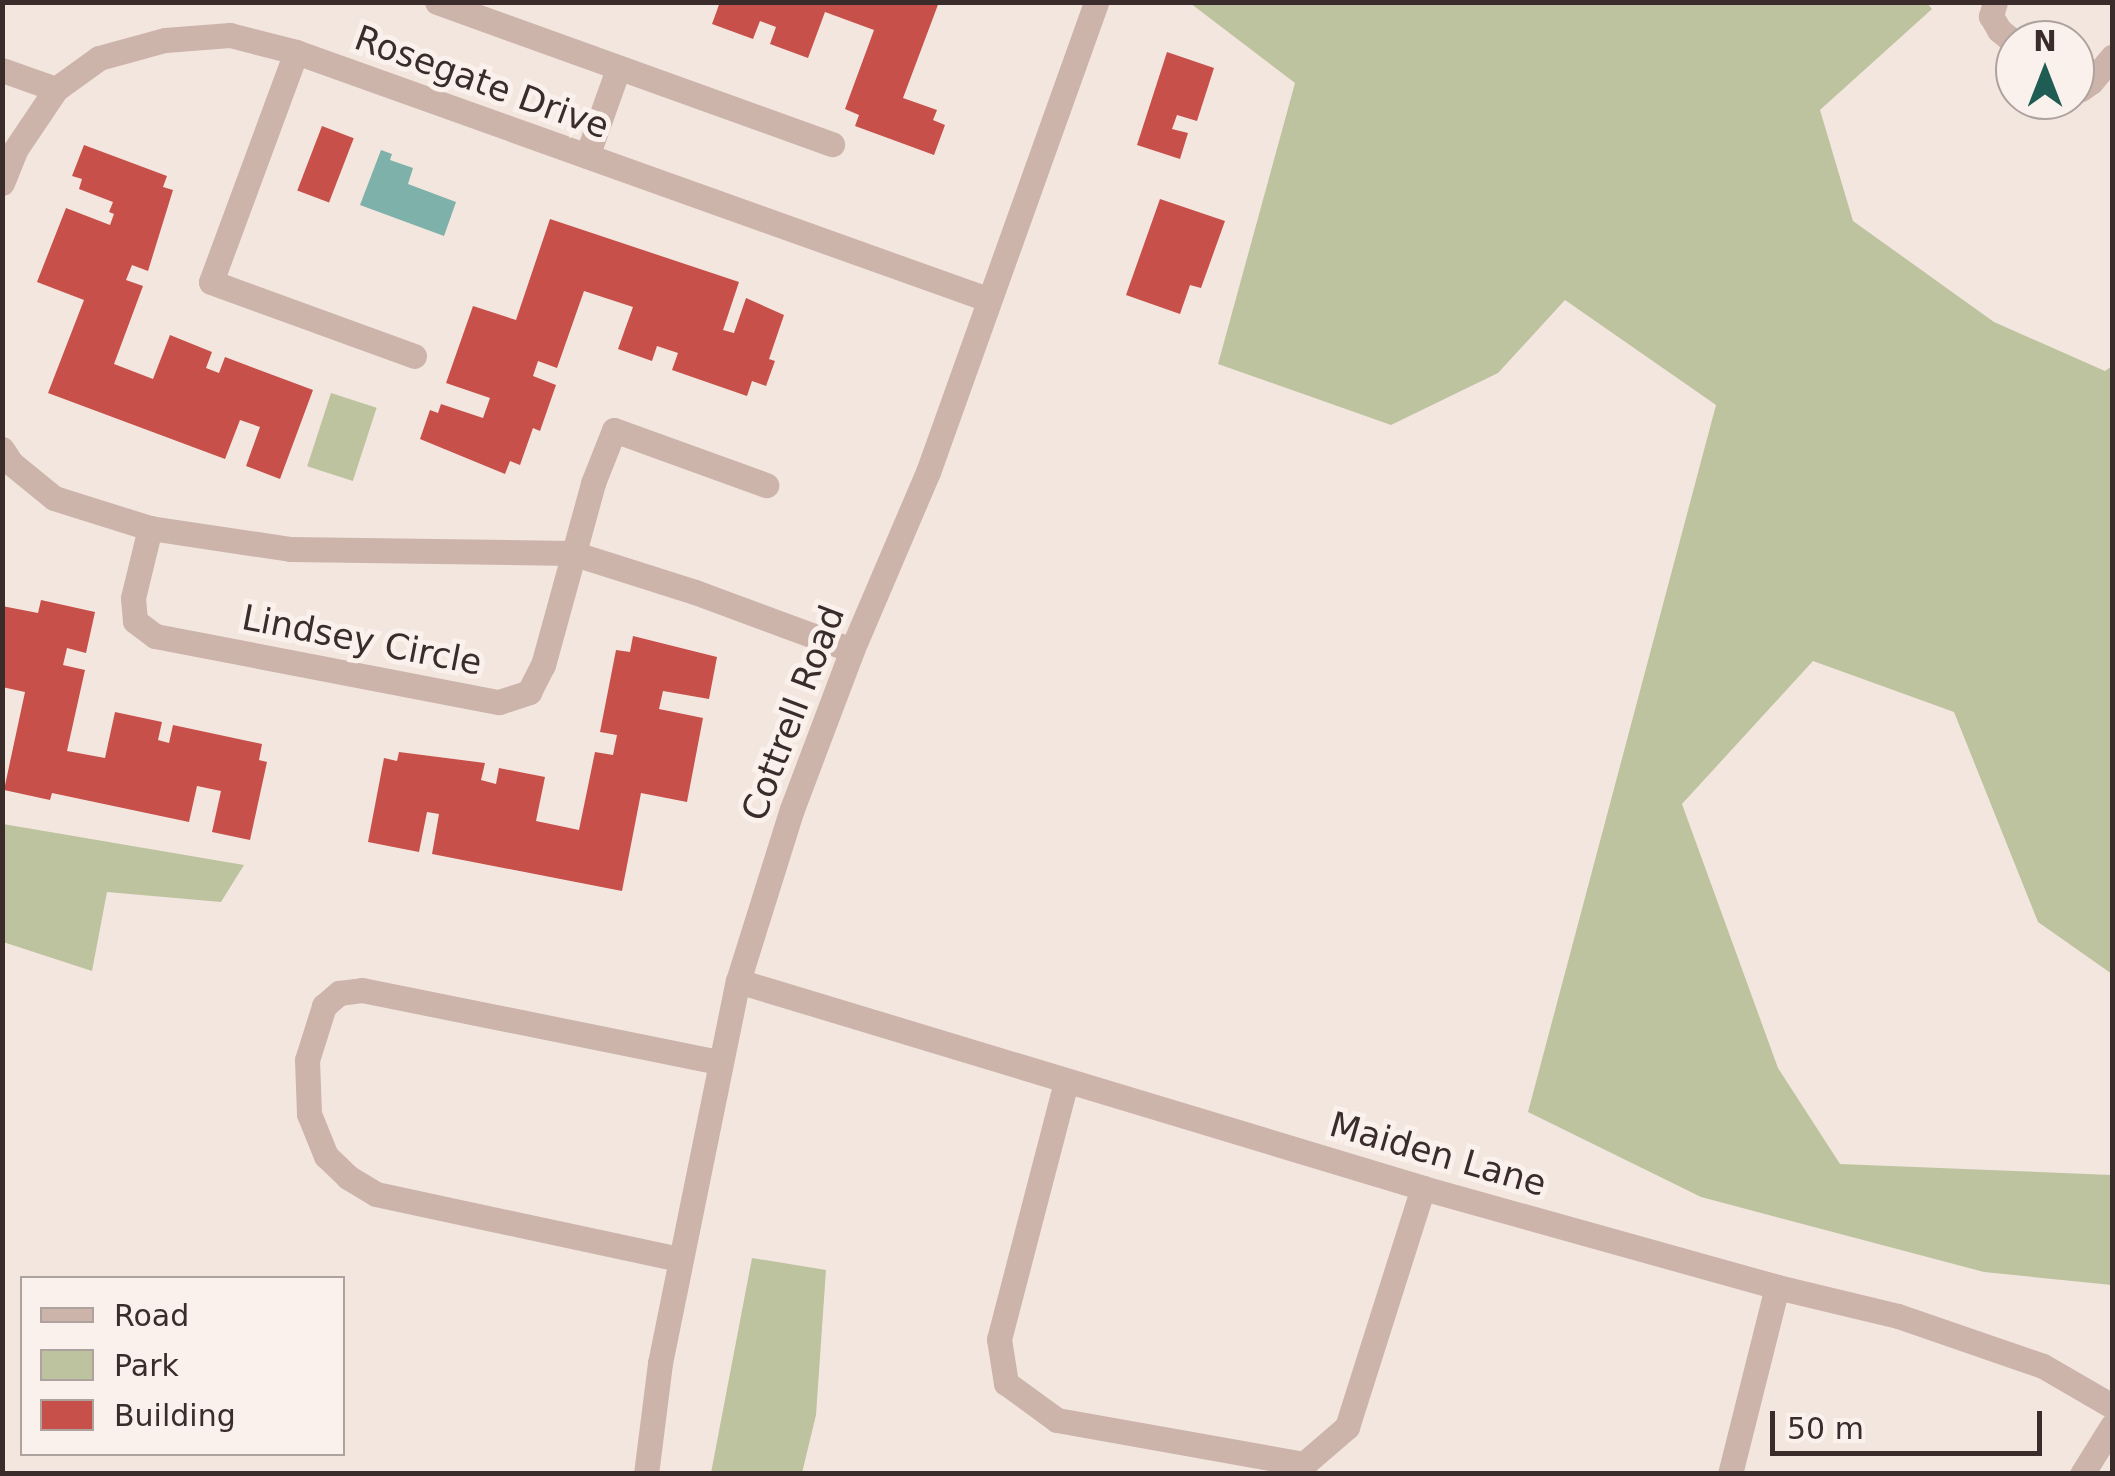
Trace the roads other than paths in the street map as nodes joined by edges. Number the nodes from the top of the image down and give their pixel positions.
1 (437, 2) edge
2 (1096, 2) edge
3 (296, 52) junction
4 (2112, 57) edge
5 (618, 69) junction
6 (2, 70) edge
7 (2095, 77) edge
8 (56, 89) junction
9 (832, 144) dead end
10 (587, 156) junction
11 (2, 183) edge
12 (988, 299) junction
13 (414, 356) dead end
14 (5, 465) edge
15 (766, 484) dead end
16 (150, 528) junction
17 (572, 554) junction
18 (852, 650) junction
19 (738, 982) junction
20 (720, 1062) junction
21 (1066, 1082) junction
22 (1423, 1188) junction
23 (679, 1260) junction
24 (1777, 1287) junction
25 (2112, 1406) edge
26 (2112, 1426) edge
27 (646, 1474) edge
28 (1730, 1474) edge
29 (2082, 1474) edge

1 - 5 street
2 - 12 street, Cottrell Road
3 - 8 street, Rosegate Drive
3 - 10 street, Rosegate Drive
3 - 13 street
4 - 7 street
5 - 9 street
5 - 10 street
6 - 8 street
8 - 11 street, Rosegate Drive
10 - 12 street, Rosegate Drive
12 - 18 street, Cottrell Road
14 - 16 street
15 - 17 street, Lindsey Circle
16 - 17 street
16 - 17 street, Lindsey Circle
17 - 18 street
18 - 19 street, Cottrell Road
19 - 20 street, Cottrell Road
19 - 21 street, Maiden Lane
20 - 23 street, Cottrell Road
20 - 23 street
21 - 22 street, Maiden Lane
21 - 22 street
22 - 24 street, Maiden Lane
23 - 27 street, Cottrell Road
24 - 25 street, Maiden Lane
24 - 28 street
26 - 29 street

